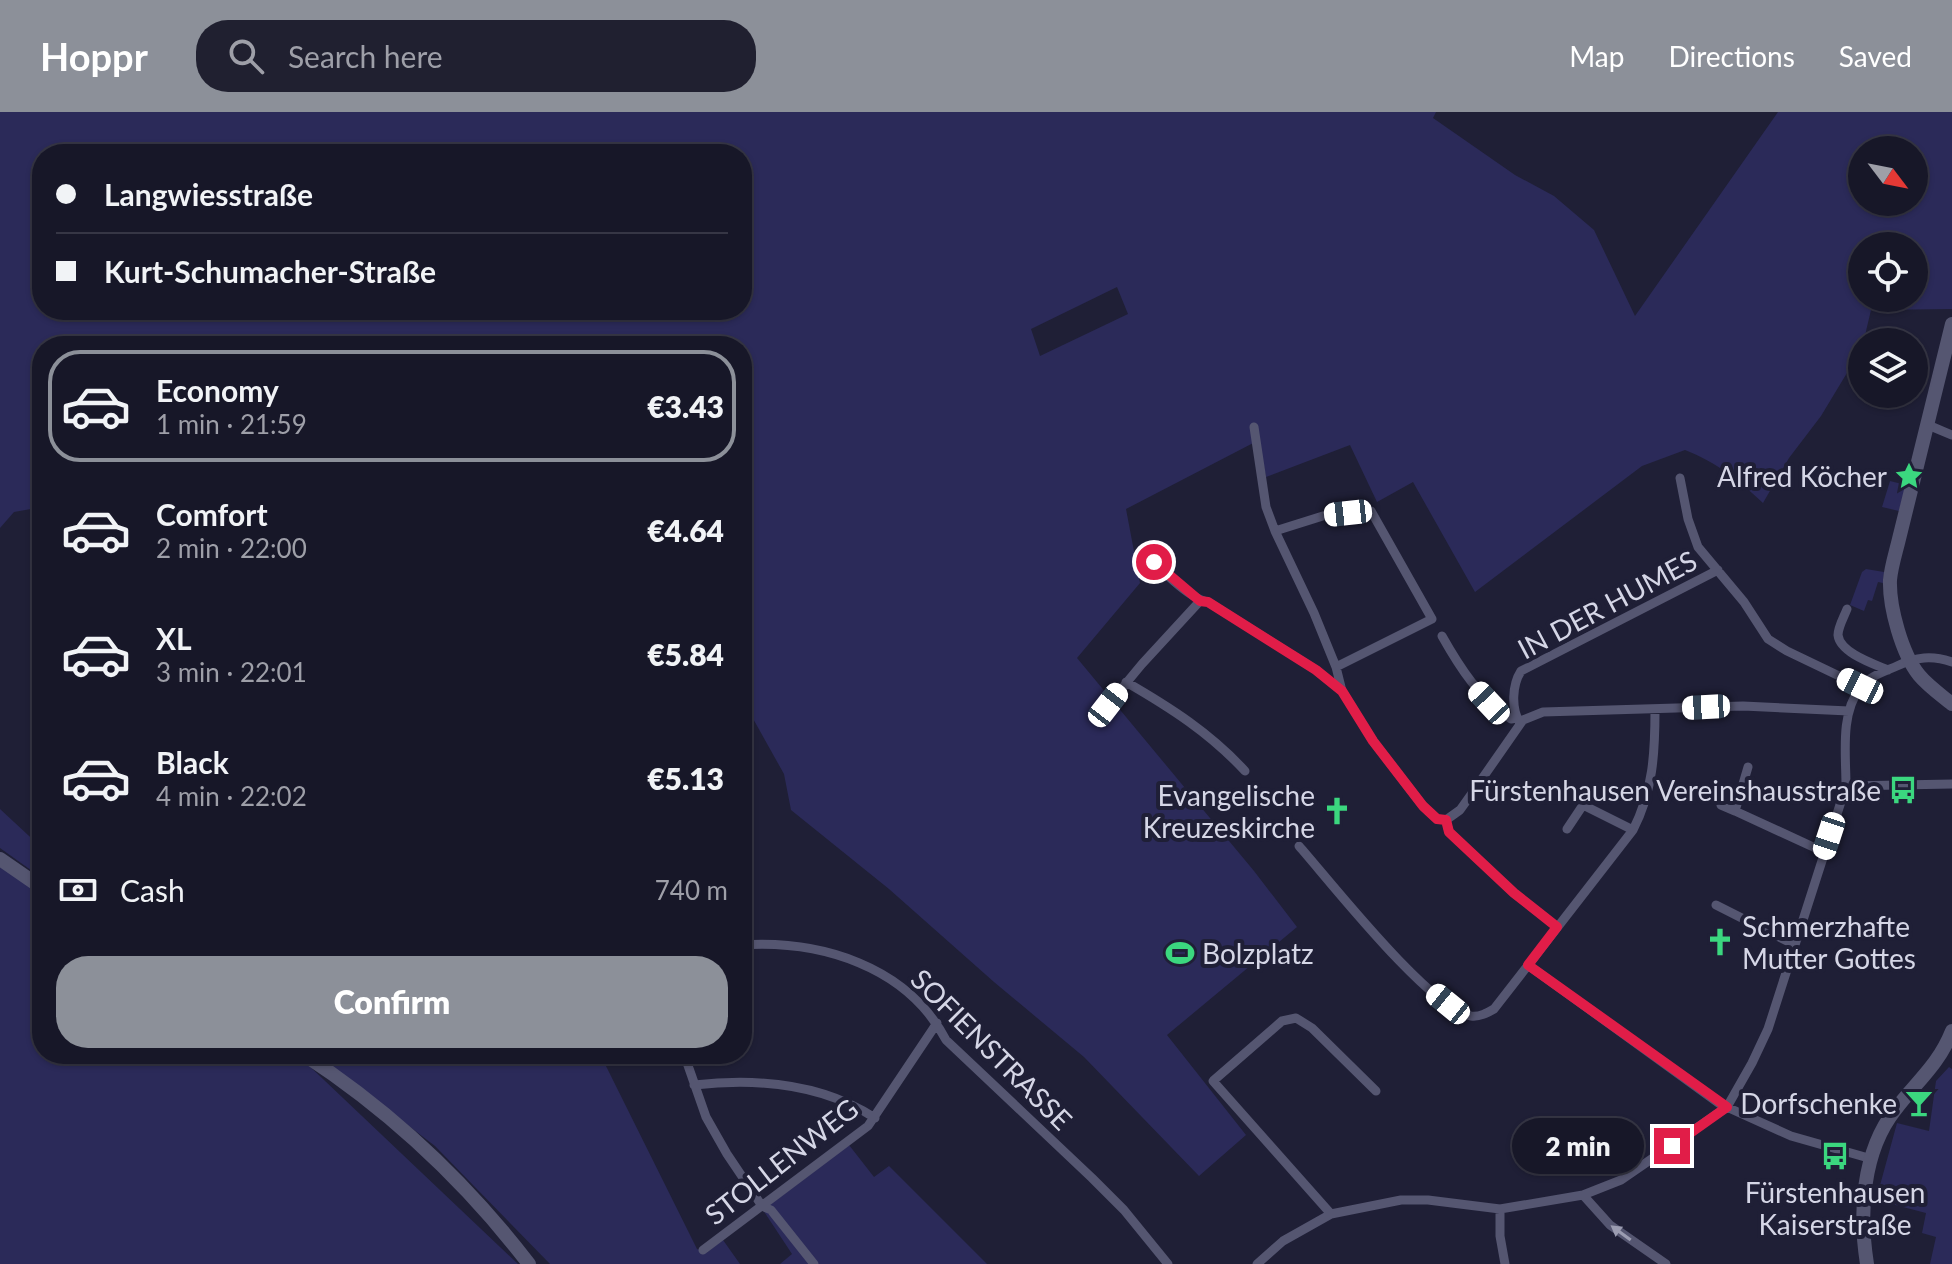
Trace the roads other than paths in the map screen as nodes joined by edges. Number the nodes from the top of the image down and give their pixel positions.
1 (1952, 324) edge
2 (1928, 425) junction
3 (1254, 427) dead end
4 (1952, 435) edge
5 (1680, 478) dead end
6 (1275, 531) junction
7 (1141, 550) dead end
8 (1718, 570) junction
9 (1200, 601) junction
10 (1847, 609) dead end
11 (1442, 636) dead end
12 (1910, 660) junction
13 (1952, 662) edge
14 (1336, 667) junction
15 (1888, 670) junction
16 (1126, 682) junction
17 (1860, 686) junction
18 (1342, 691) junction
19 (1952, 704) edge
20 (1108, 705) dead end
21 (1655, 710) junction
22 (1849, 711) junction
23 (1519, 720) junction
24 (1748, 767) dead end
25 (1245, 771) dead end
26 (1952, 784) edge
27 (1846, 786) junction
28 (1721, 805) dead end
29 (1735, 811) junction
30 (1446, 820) junction
31 (1567, 829) dead end
32 (1633, 830) junction
33 (1299, 846) dead end
34 (1824, 852) junction
35 (0, 859) edge
36 (32, 881) edge
37 (1716, 905) dead end
38 (1557, 927) junction
39 (1793, 944) junction
40 (752, 945) edge
41 (1528, 965) junction
42 (937, 1023) junction
43 (1952, 1031) edge
44 (316, 1064) edge
45 (687, 1064) edge
46 (694, 1085) junction
47 (1376, 1091) dead end
48 (1727, 1107) junction
49 (875, 1118) junction
50 (1872, 1159) junction
51 (1583, 1195) junction
52 (762, 1206) junction
53 (1500, 1209) junction
54 (1331, 1214) junction
55 (703, 1250) dead end
56 (529, 1264) edge
57 (814, 1264) edge
58 (1168, 1264) edge
59 (1257, 1264) edge
60 (1505, 1264) edge
61 (1666, 1264) edge
62 (1867, 1264) edge

1 - 2 street
2 - 4 street
2 - 12 street
3 - 6 street
5 - 8 street
6 - 14 street
6 - 14 street
7 - 9 street
8 - 17 street
8 - 23 street, IN DER HUMES
9 - 16 street
9 - 18 street
10 - 15 street
11 - 23 street
12 - 13 street
12 - 15 street
12 - 19 street
14 - 18 street
15 - 17 street
16 - 20 street
16 - 25 street
17 - 22 street
18 - 30 street
21 - 22 street
21 - 23 street
21 - 32 street
22 - 27 street
23 - 30 street
24 - 29 street
26 - 27 street
27 - 34 street
28 - 29 street
29 - 34 street
30 - 38 street
31 - 32 street
32 - 38 street
33 - 41 street
34 - 39 street
35 - 36 street
37 - 39 street
38 - 41 street
39 - 48 street
40 - 42 street, SOFIENSTRASSE
41 - 48 street
42 - 49 street, STOLLENWEG
42 - 58 street, SOFIENSTRASSE
43 - 50 street
44 - 56 street
45 - 46 street
46 - 49 street
46 - 52 street
47 - 54 street
48 - 50 street
48 - 51 street
49 - 52 street, STOLLENWEG
50 - 62 street
51 - 53 street
61 -> 51 street
52 - 55 street, STOLLENWEG
52 - 57 street
53 - 54 street
53 - 60 street
54 - 59 street

